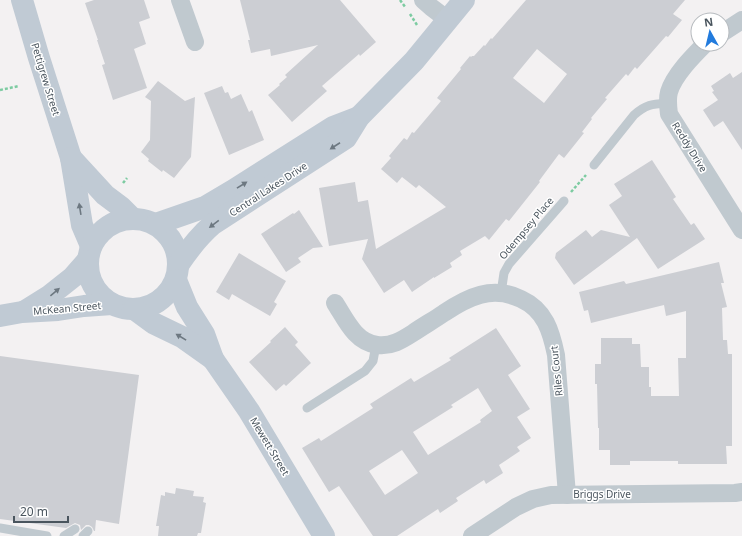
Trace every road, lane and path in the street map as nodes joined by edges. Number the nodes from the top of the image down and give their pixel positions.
1 (22, 0) edge
2 (180, 0) edge
3 (423, 0) edge
4 (464, 0) edge
5 (448, 20) junction
6 (742, 20) edge
7 (730, 28) edge
8 (195, 42) dead end
9 (696, 52) edge
10 (20, 86) dead end
11 (0, 90) edge
12 (668, 103) junction
13 (359, 117) junction
14 (71, 158) junction
15 (594, 165) joint
16 (564, 201) joint
17 (132, 218) junction
18 (156, 224) junction
19 (742, 230) edge
20 (89, 254) junction
21 (177, 272) junction
22 (501, 293) junction
23 (335, 303) dead end
24 (112, 304) junction
25 (134, 309) junction
26 (22, 312) junction
27 (0, 316) edge
28 (376, 345) junction
29 (213, 359) junction
30 (307, 408) dead end
31 (742, 492) edge
32 (567, 495) junction
33 (0, 528) edge
34 (75, 529) dead end
35 (47, 536) edge
36 (64, 536) edge
37 (324, 536) edge
38 (473, 536) edge

1 - 14 main road, Pettigrew Street
2 - 8 street
3 - 5 street
4 - 5 main road, Central Lakes Drive
5 - 13 main road, Central Lakes Drive
6 - 7 street
9 - 12 street, Reddy Drive
10 - 11 path
12 - 15 lane
12 - 19 street, Reddy Drive
18 -> 13 main road, Central Lakes Drive
13 -> 21 main road, Central Lakes Drive
14 - 17 main road, Pettigrew Street
20 -> 14 main road, Pettigrew Street
15 - 16 path
16 - 22 lane, Odempsey Place
17 - 18 main road
17 - 20 main road
18 - 21 main road
20 - 24 main road
26 -> 20 main road, McKean Street
21 - 25 main road
21 - 29 main road, Mewett Street
22 - 28 street, Riles Court
22 - 32 street, Riles Court
23 - 28 street, Riles Court
24 - 25 main road
24 - 26 main road, McKean Street
29 -> 25 main road, Mewett Street
26 - 27 main road, McKean Street
28 - 30 lane
29 - 37 main road, Mewett Street
31 - 32 street, Briggs Drive
32 - 38 street, Briggs Drive
33 - 35 lane
34 - 36 lane

